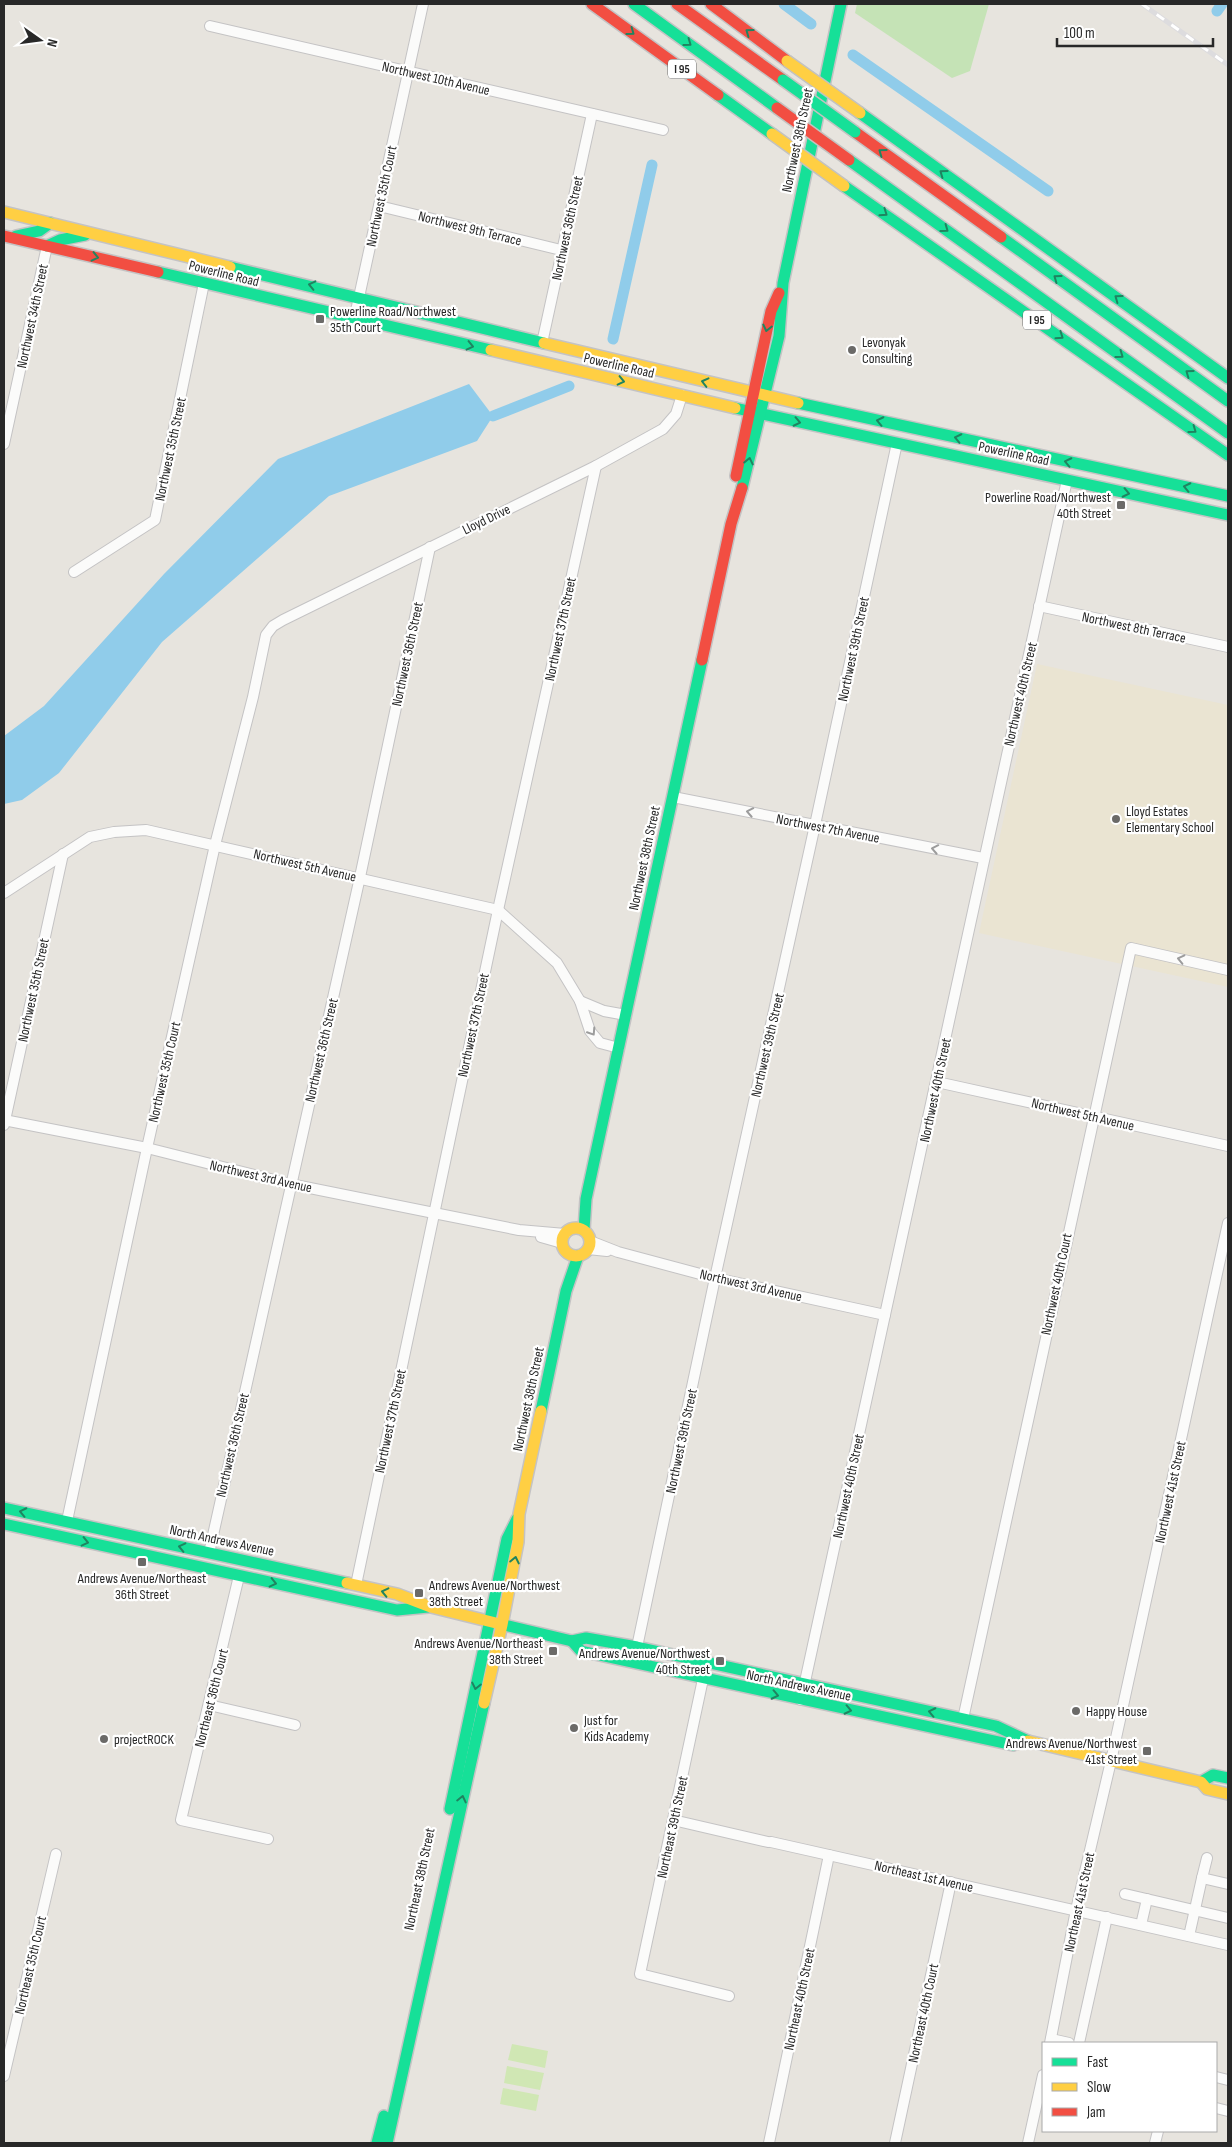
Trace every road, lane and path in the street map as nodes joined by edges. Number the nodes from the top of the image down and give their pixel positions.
1 (423, 4) edge
2 (592, 4) edge
3 (634, 4) edge
4 (677, 4) edge
5 (711, 4) edge
6 (841, 4) edge
7 (210, 26) dead end
8 (407, 72) junction
9 (592, 114) junction
10 (663, 130) dead end
11 (379, 206) junction
12 (4, 212) edge
13 (50, 223) junction
14 (93, 233) junction
15 (6, 237) edge
16 (47, 246) junction
17 (561, 250) junction
18 (204, 283) junction
19 (359, 297) junction
20 (354, 320) junction
21 (542, 343) junction
22 (1228, 378) edge
23 (758, 394) junction
24 (682, 395) junction
25 (1228, 401) edge
26 (755, 412) junction
27 (1228, 433) edge
28 (897, 443) junction
29 (4, 444) edge
30 (1228, 456) edge
31 (1049, 458) junction
32 (596, 466) junction
33 (1010, 467) junction
34 (1114, 471) junction
35 (1067, 480) junction
36 (1228, 496) edge
37 (1228, 515) edge
38 (430, 547) junction
39 (74, 572) dead end
40 (1039, 606) junction
41 (273, 626) joint
42 (1228, 648) edge
43 (673, 797) junction
44 (815, 825) junction
45 (215, 845) junction
46 (63, 854) junction
47 (983, 858) junction
48 (360, 878) junction
49 (4, 893) edge
50 (498, 910) junction
51 (1228, 970) edge
52 (580, 1001) junction
53 (626, 1016) junction
54 (619, 1048) junction
55 (937, 1082) junction
56 (1093, 1116) junction
57 (4, 1122) edge
58 (1228, 1146) edge
59 (147, 1148) junction
60 (290, 1184) junction
61 (586, 1199) junction
62 (434, 1213) junction
63 (1228, 1223) edge
64 (584, 1230) junction
65 (566, 1235) junction
66 (589, 1245) junction
67 (574, 1255) junction
68 (715, 1278) junction
69 (885, 1316) junction
70 (4, 1508) edge
71 (519, 1514) junction
72 (68, 1521) junction
73 (4, 1524) edge
74 (209, 1553) junction
75 (263, 1565) junction
76 (191, 1566) junction
77 (239, 1576) junction
78 (356, 1585) junction
79 (431, 1607) junction
80 (490, 1621) junction
81 (502, 1624) junction
82 (572, 1641) junction
83 (637, 1647) junction
84 (703, 1679) junction
85 (804, 1684) junction
86 (801, 1700) junction
87 (209, 1705) junction
88 (963, 1719) junction
89 (295, 1725) dead end
90 (1024, 1740) junction
91 (1111, 1761) junction
92 (1228, 1778) edge
93 (1201, 1782) junction
94 (1228, 1794) edge
95 (673, 1820) junction
96 (268, 1839) dead end
97 (56, 1854) dead end
98 (829, 1856) junction
99 (1207, 1858) dead end
100 (1202, 1878) junction
101 (951, 1882) junction
102 (1228, 1884) edge
103 (1125, 1894) dead end
104 (1147, 1899) junction
105 (1076, 1910) junction
106 (1195, 1910) junction
107 (1107, 1917) junction
108 (1228, 1918) edge
109 (1141, 1925) junction
110 (1189, 1936) junction
111 (1228, 1945) edge
112 (729, 1996) dead end
113 (1050, 2041) edge
114 (1079, 2042) edge
115 (4, 2076) edge
116 (1042, 2080) edge
117 (377, 2143) edge
118 (387, 2143) edge
119 (769, 2143) edge
120 (895, 2143) edge
121 (1028, 2143) edge

1 - 8 street, Northwest 35th Court
2 -> 30 main road, I 95, bridge
3 -> 27 main road, bridge
25 -> 4 main road, bridge
22 -> 5 main road, bridge
6 - 23 main road, Northwest 38th Street
7 - 8 street, Northwest 10th Avenue
8 - 9 street, Northwest 10th Avenue
8 - 11 street, Northwest 35th Court
9 - 10 street, Northwest 10th Avenue
9 - 17 street, Northwest 36th Street
11 - 17 street, Northwest 9th Terrace
11 - 19 street, Northwest 35th Court
12 - 13 main road, Powerline Road
13 - 14 main road, Powerline Road
13 - 15 main road
14 - 16 main road
19 -> 14 main road, Powerline Road
15 - 16 main road, Powerline Road
16 -> 18 main road, Powerline Road
16 - 29 street, Northwest 34th Street
17 - 21 street, Northwest 36th Street
18 - 20 main road, Powerline Road
18 - 39 street, Northwest 35th Street
19 - 20 street, Northwest 35th Court
19 - 21 main road, Powerline Road
20 -> 24 main road, Powerline Road
23 -> 21 main road, Powerline Road
23 - 26 main road, Northwest 38th Street
31 -> 23 main road, Powerline Road
24 - 26 main road, Powerline Road
24 - 32 street, Lloyd Drive
26 -> 28 main road, Powerline Road
26 - 43 main road, Northwest 38th Street
28 - 33 main road, Powerline Road
28 - 44 street, Northwest 39th Street
31 - 33 main road
34 -> 31 main road, Powerline Road
32 - 38 street, Lloyd Drive
32 - 50 street, Northwest 37th Street
33 - 35 main road, Powerline Road
34 - 35 main road
36 -> 34 main road, Powerline Road
35 -> 37 main road, Powerline Road
35 - 40 street, Northwest 40th Street
38 - 41 street, Lloyd Drive
38 - 48 street, Northwest 36th Street
40 - 42 street, Northwest 8th Terrace
40 - 47 street, Northwest 40th Street
41 - 45 street, Northwest 35th Court
44 -> 43 street, Northwest 7th Avenue
43 - 53 main road, Northwest 38th Street
47 -> 44 street, Northwest 7th Avenue
44 - 68 street, Northwest 39th Street
45 - 46 street, Northwest 5th Avenue
45 - 48 street, Northwest 5th Avenue
45 - 59 street, Northwest 35th Court
46 - 49 street, Northwest 5th Avenue
46 - 57 street, Northwest 35th Street
47 - 55 street, Northwest 40th Street
48 - 50 street, Northwest 5th Avenue
48 - 60 street, Northwest 36th Street
50 - 52 street, Northwest 5th Avenue
50 - 62 street, Northwest 37th Street
51 -> 56 street, Northwest 40th Court
52 - 53 street
52 -> 54 street, Northwest 5th Avenue
53 - 54 main road, Northwest 38th Street
54 - 61 main road, Northwest 38th Street
55 - 56 street, Northwest 5th Avenue
55 - 69 street, Northwest 40th Street
56 - 58 street, Northwest 5th Avenue
56 - 88 street, Northwest 40th Court
57 - 59 street, Northwest 3rd Avenue
59 - 60 street, Northwest 3rd Avenue
59 - 72 street, Northwest 35th Court
60 - 62 street, Northwest 3rd Avenue
60 - 74 street, Northwest 36th Street
61 - 64 main road, Northwest 38th Street
61 - 65 main road, Northwest 38th Street
62 - 65 street, Northwest 3rd Avenue
62 - 78 street, Northwest 37th Street
63 - 91 street, Northwest 41st Street
64 - 65 main road
64 - 66 main road
65 - 67 main road
66 - 67 main road
66 - 68 street, Northwest 3rd Avenue
67 - 71 main road, Northwest 38th Street
68 - 69 street, Northwest 3rd Avenue
68 - 83 street, Northwest 39th Street
69 - 85 street, Northwest 40th Street
72 -> 70 main road, North Andrews Avenue
71 - 80 main road, Northwest 38th Street
81 -> 71 main road, Northwest 38th Street
74 -> 72 main road, North Andrews Avenue
73 -> 76 main road, North Andrews Avenue
74 - 75 main road, North Andrews Avenue
74 - 76 main road
75 - 77 main road
75 - 78 main road, North Andrews Avenue
76 - 77 main road, North Andrews Avenue
77 -> 79 main road, North Andrews Avenue
77 - 87 street, Northeast 36th Court
79 -> 78 main road, North Andrews Avenue
79 - 80 main road, North Andrews Avenue
80 - 81 main road, North Andrews Avenue
80 -> 117 main road, Northeast 38th Street
81 - 82 main road, North Andrews Avenue
118 -> 81 main road, Northeast 38th Street
82 - 83 main road, North Andrews Avenue
82 - 84 main road, North Andrews Avenue
83 - 85 main road, North Andrews Avenue
84 -> 86 main road, North Andrews Avenue
84 - 95 street, Northeast 39th Street
85 - 86 street, Northwest 40th Street
88 -> 85 main road, North Andrews Avenue
86 -> 90 main road, North Andrews Avenue
87 - 89 street
87 - 96 street, Northeast 36th Court
88 - 90 main road, North Andrews Avenue
90 - 91 main road, North Andrews Avenue
91 - 93 main road, North Andrews Avenue
91 - 105 street, Northeast 41st Street
92 - 93 main road, North Andrews Avenue
93 - 94 main road, North Andrews Avenue
95 - 98 street, Northeast 1st Avenue
95 - 112 street, Northeast 39th Street
97 - 115 street, Northeast 35th Court
98 - 101 street, Northeast 1st Avenue
98 - 119 street, Northeast 40th Street
99 - 100 street
100 - 102 street
100 - 106 street
101 - 105 street, Northeast 1st Avenue
101 - 120 street, Northeast 40th Court
103 - 104 street
104 - 106 street
104 - 109 street
105 - 107 street, Northeast 1st Avenue
105 - 113 street, Northeast 41st Street
106 - 108 street
106 - 110 street
107 - 109 street, Northeast 1st Avenue
107 - 114 street
109 - 110 street, Northeast 1st Avenue
110 - 111 street, Northeast 1st Avenue
116 - 121 street

